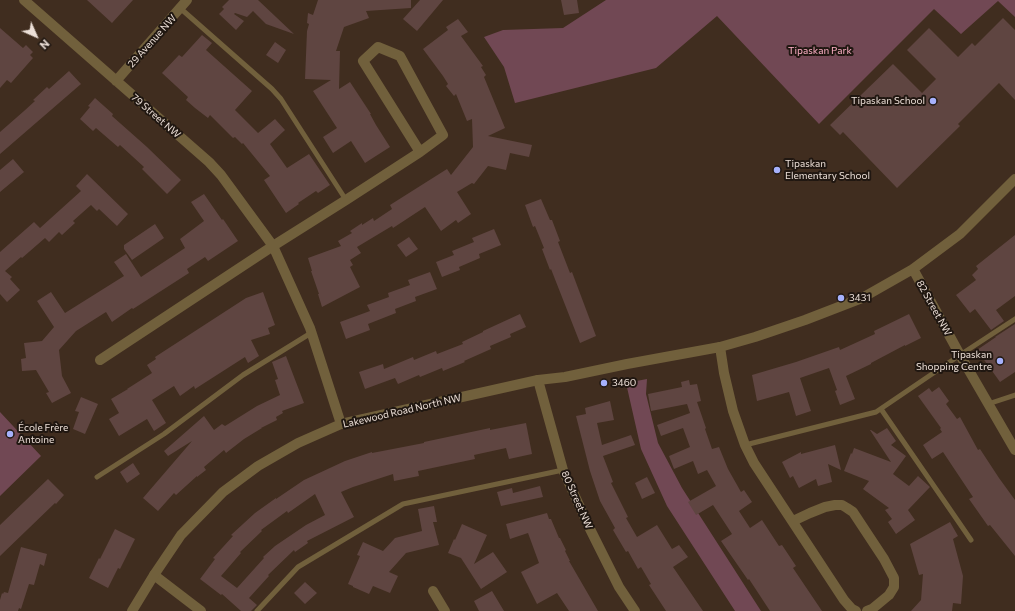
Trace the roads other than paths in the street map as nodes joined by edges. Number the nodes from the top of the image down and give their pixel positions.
1 (24, 0) edge
2 (187, 0) edge
3 (180, 8) junction
4 (116, 81) junction
5 (420, 152) junction
6 (1015, 179) edge
7 (346, 200) junction
8 (273, 246) junction
9 (913, 269) junction
10 (1015, 319) edge
11 (311, 333) junction
12 (720, 346) junction
13 (960, 354) junction
14 (100, 360) dead end
15 (538, 380) junction
16 (1015, 395) edge
17 (988, 404) junction
18 (881, 409) junction
19 (341, 424) junction
20 (744, 445) junction
21 (1015, 450) edge
22 (563, 470) junction
23 (97, 477) dead end
24 (793, 521) junction
25 (971, 540) dead end
26 (154, 575) junction
27 (433, 591) dead end
28 (132, 611) edge
29 (201, 611) edge
30 (257, 611) edge
31 (444, 611) edge
32 (634, 611) edge
33 (856, 611) edge
34 (867, 611) edge

1 - 4 street, 79 Street NW
2 - 3 street, 29 Avenue NW
3 - 4 street, 29 Avenue NW
3 - 7 lane
4 - 8 street, 79 Street NW
5 - 5 street
5 - 7 street
6 - 9 street, Lakewood Road North NW
7 - 8 street
8 - 11 street, 79 Street NW
8 - 14 street
9 - 12 street, Lakewood Road North NW
9 - 13 street, 82 Street NW
10 - 13 lane
11 - 19 street, 79 Street NW
11 - 23 lane
12 - 15 street, Lakewood Road North NW
12 - 20 street
13 - 17 street, 82 Street NW
13 - 18 lane
15 - 19 street, Lakewood Road North NW
15 - 22 street, 80 Street NW
16 - 17 lane
17 - 21 street, 82 Street NW
18 - 20 lane
18 - 25 lane
19 - 26 street, Lakewood Road North NW
20 - 24 street
22 - 30 lane
22 - 32 street, 80 Street NW
24 - 33 street
24 - 34 street
26 - 28 street, Lakewood Road North NW
26 - 29 street
27 - 31 street

